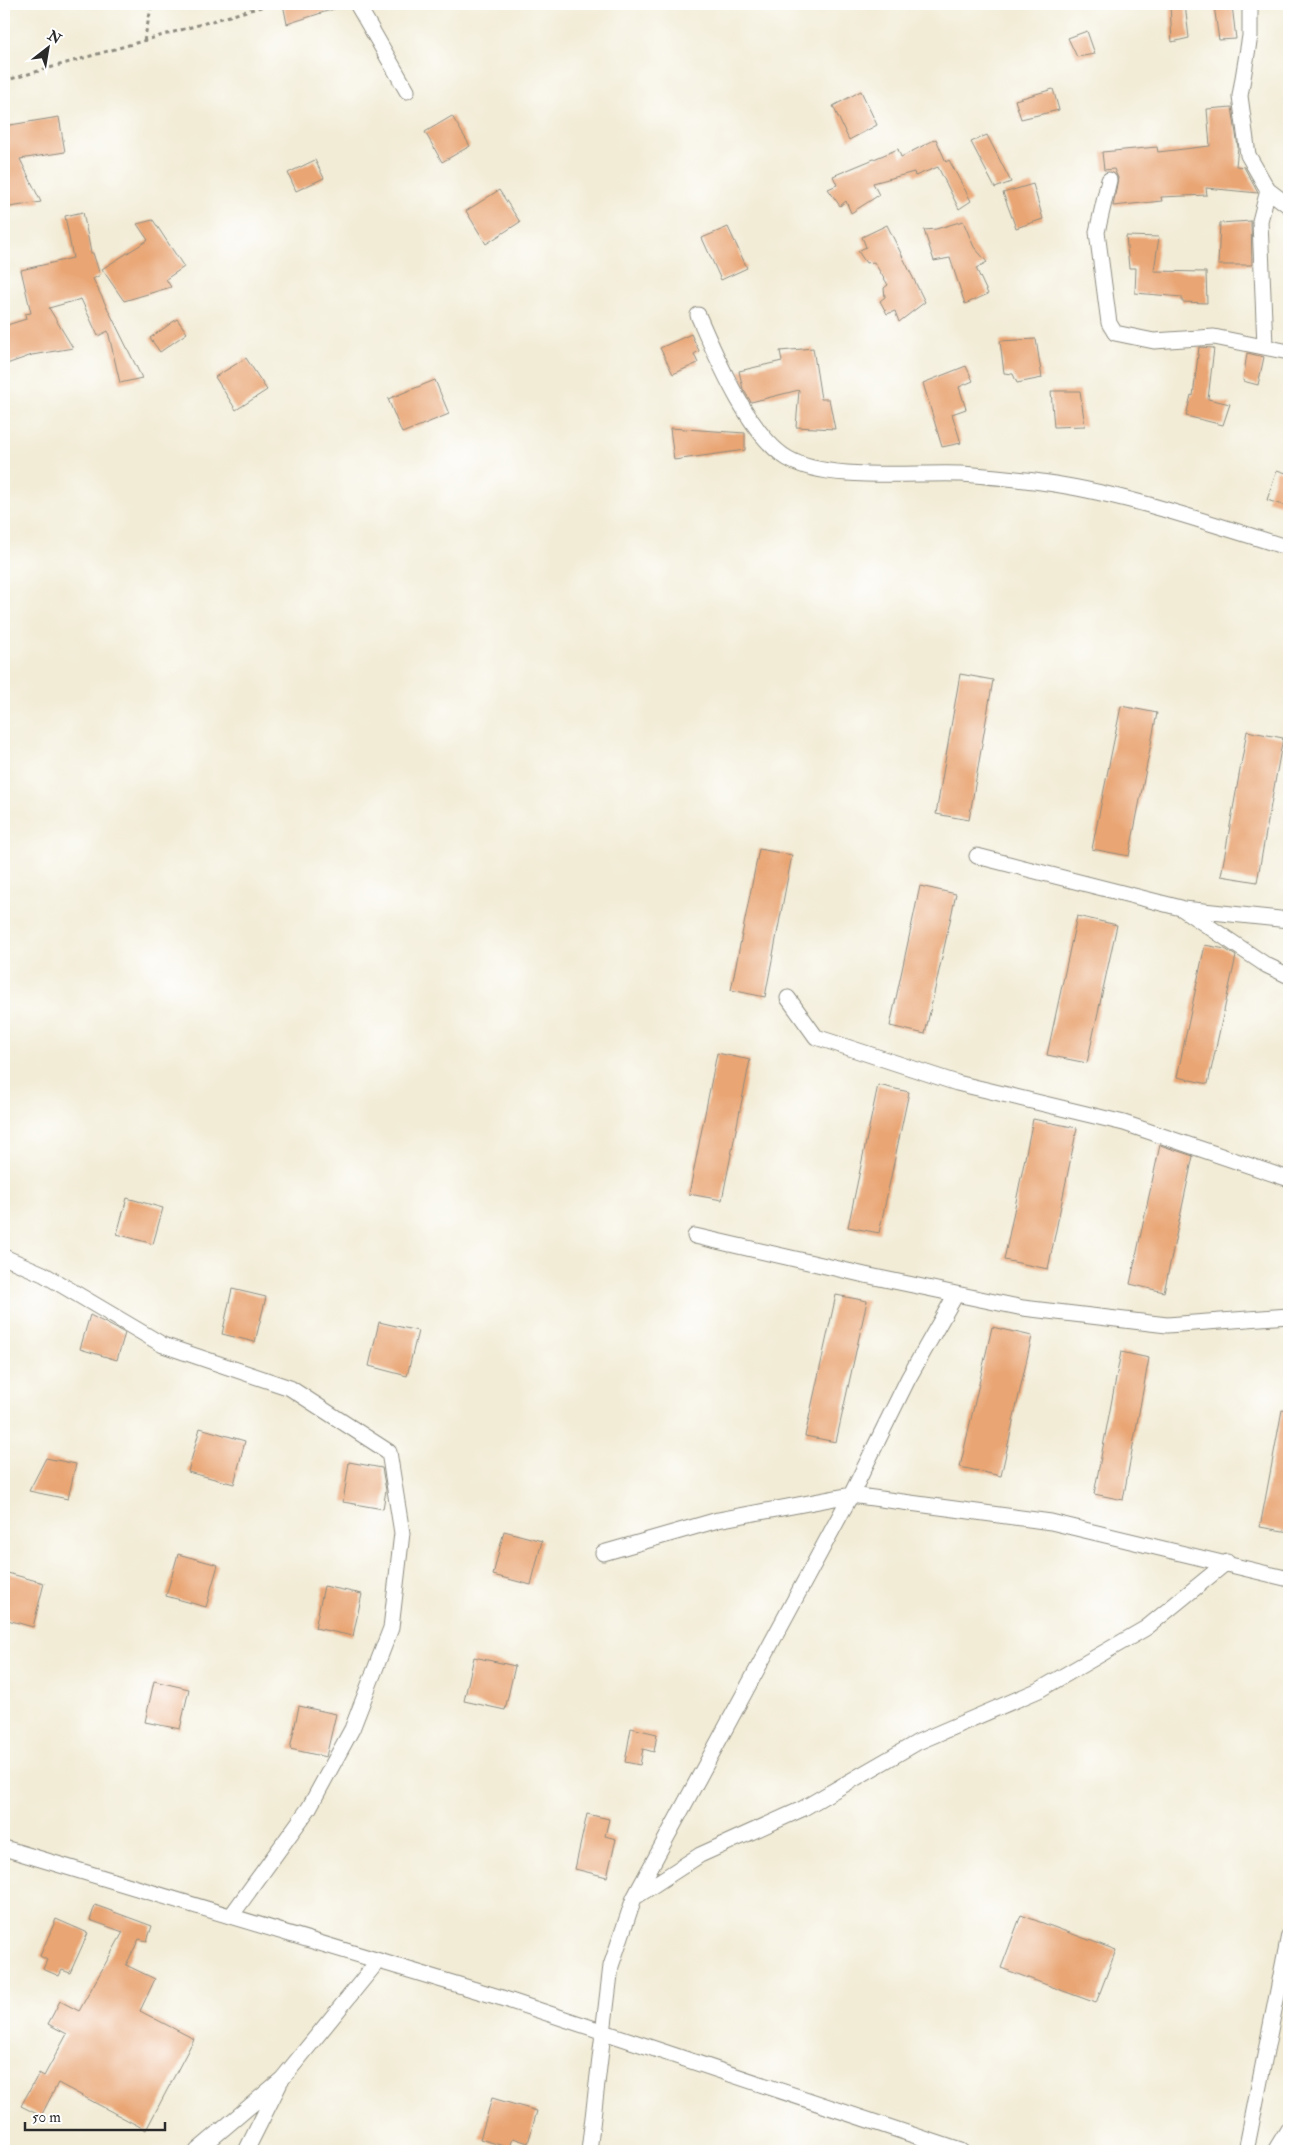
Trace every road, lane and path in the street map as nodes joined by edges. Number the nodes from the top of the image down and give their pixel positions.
1 (152, 4) edge
2 (271, 4) edge
3 (357, 4) edge
4 (1250, 4) edge
5 (144, 41) junction
6 (4, 81) edge
7 (406, 90) dead end
8 (1109, 180) dead end
9 (1268, 190) junction
10 (1289, 206) edge
11 (698, 315) dead end
12 (1265, 346) junction
13 (1289, 352) edge
14 (1289, 548) edge
15 (977, 856) dead end
16 (1181, 908) junction
17 (1289, 920) edge
18 (1289, 976) edge
19 (788, 998) dead end
20 (1289, 1179) edge
21 (695, 1236) dead end
22 (4, 1257) edge
23 (956, 1294) junction
24 (1289, 1316) edge
25 (851, 1495) junction
26 (603, 1553) dead end
27 (1227, 1562) junction
28 (1289, 1579) edge
29 (4, 1848) edge
30 (634, 1898) junction
31 (232, 1916) junction
32 (1289, 1935) edge
33 (378, 1961) junction
34 (603, 2031) junction
35 (282, 2079) junction
36 (1289, 2128) edge
37 (197, 2151) edge
38 (246, 2151) edge
39 (589, 2151) edge
40 (961, 2151) edge
41 (1246, 2151) edge
42 (1275, 2151) edge

1 - 5 path
2 - 5 path
3 - 7 street
4 - 9 street
5 - 6 path
8 - 12 street
9 - 10 street
9 - 12 street
11 - 14 street
12 - 13 street
15 - 16 street
16 - 17 street
16 - 18 street
19 - 20 street
21 - 23 street
22 - 31 street
23 - 24 street
23 - 25 street
25 - 26 street
25 - 27 street
25 - 30 street
27 - 28 street
27 - 30 street
29 - 31 street
30 - 34 street
31 - 33 street
32 - 41 street
33 - 34 street
33 - 35 street
34 - 39 street
34 - 40 street
35 - 37 street
35 - 38 street
36 - 42 street

